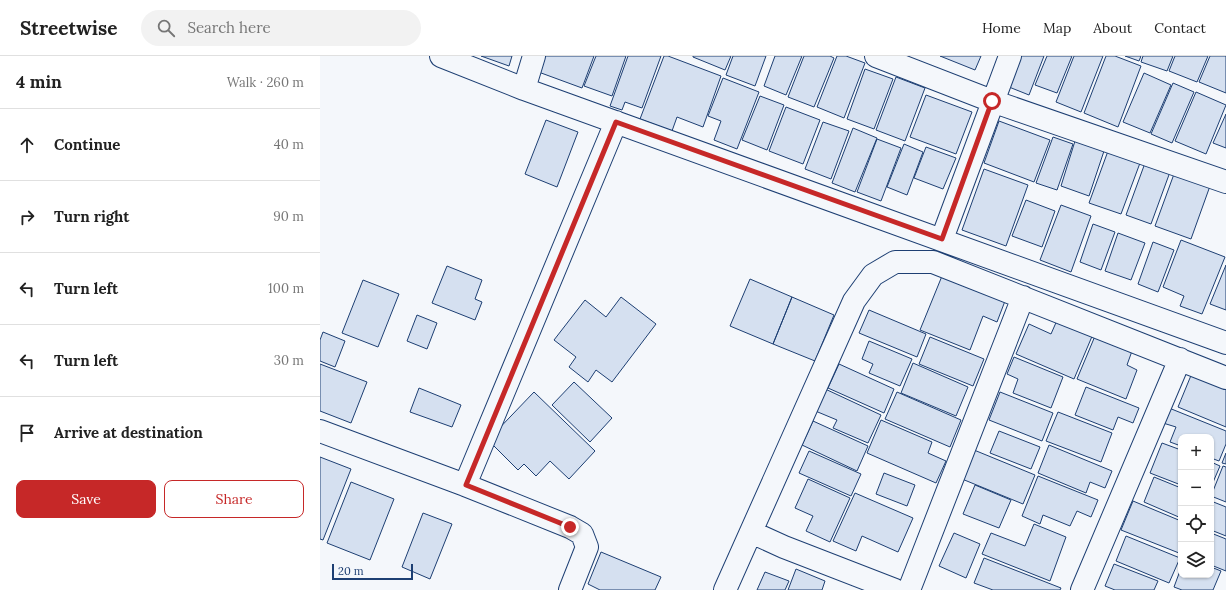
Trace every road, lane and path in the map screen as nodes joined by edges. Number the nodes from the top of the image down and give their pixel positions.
1 (441, 56) edge
2 (534, 56) edge
3 (876, 56) edge
4 (1010, 56) edge
5 (524, 89) junction
6 (992, 101) junction
7 (616, 122) junction
8 (1226, 182) edge
9 (942, 239) junction
10 (1023, 297) junction
11 (1226, 343) edge
12 (1180, 359) junction
13 (1226, 378) edge
14 (320, 431) edge
15 (466, 485) junction
16 (751, 532) junction
17 (570, 590) edge
18 (725, 590) edge
19 (895, 590) edge
20 (909, 590) edge
21 (1082, 590) edge

1 - 5 street
2 - 5 street
3 - 6 street
4 - 6 street
5 - 7 street
6 - 8 street
6 - 9 street
7 - 9 street
7 - 15 street
9 - 11 street
10 - 12 street
10 - 16 street
10 - 20 street
12 - 13 street
12 - 21 street
14 - 15 street
15 - 17 street
16 - 18 street
16 - 19 street

